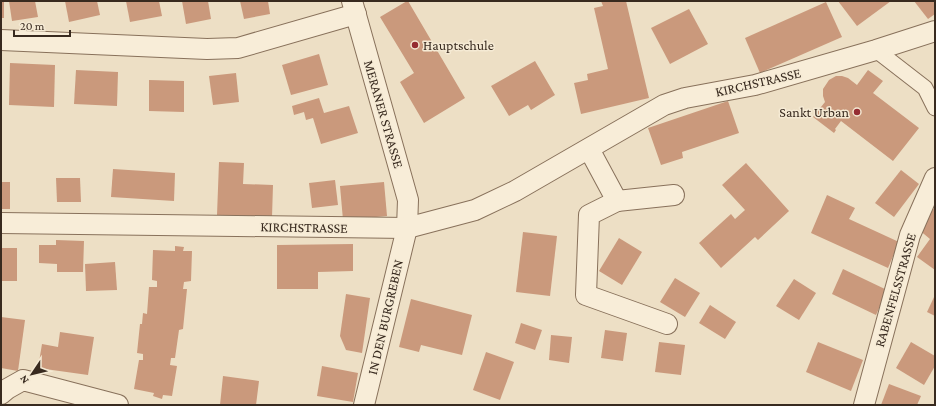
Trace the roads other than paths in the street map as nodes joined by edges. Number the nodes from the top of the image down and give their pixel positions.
1 (354, 8) edge
2 (935, 30) edge
3 (1, 40) edge
4 (876, 50) junction
5 (935, 108) edge
6 (589, 149) junction
7 (935, 178) edge
8 (674, 195) dead end
9 (617, 201) junction
10 (1, 223) edge
11 (406, 228) junction
12 (667, 324) dead end
13 (1, 394) edge
14 (118, 405) edge
15 (364, 405) edge
16 (864, 405) edge

1 - 3 street
1 - 11 street, MERANER STRASSE
2 - 4 street, KIRCHSTRASSE
4 - 5 street
4 - 6 street, KIRCHSTRASSE
6 - 9 street
6 - 11 street, KIRCHSTRASSE
7 - 16 street, RABENFELSSTRASSE
8 - 9 street
9 - 12 street
10 - 11 street, KIRCHSTRASSE
11 - 15 street, IN DEN BURGREBEN
13 - 14 street

